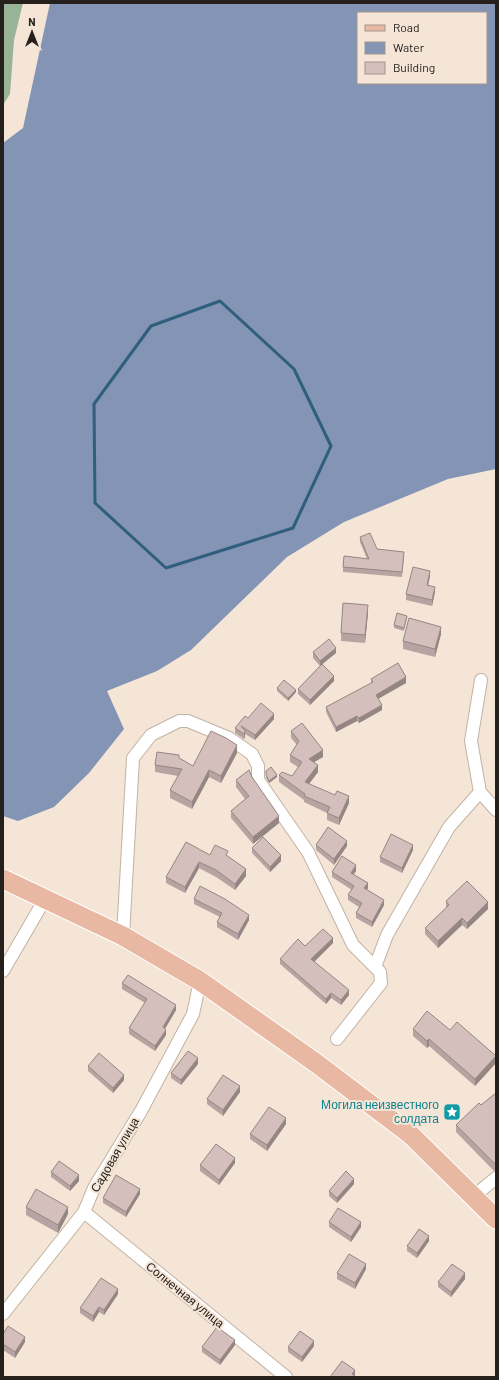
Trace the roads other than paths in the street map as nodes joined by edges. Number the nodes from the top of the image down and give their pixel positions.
1 (481, 680) dead end
2 (480, 792) junction
3 (496, 810) edge
4 (3, 880) edge
5 (45, 899) junction
6 (123, 936) junction
7 (375, 967) junction
8 (3, 971) edge
9 (200, 981) junction
10 (337, 1039) dead end
11 (496, 1178) edge
12 (474, 1196) junction
13 (84, 1212) junction
14 (496, 1219) edge
15 (3, 1314) edge
16 (286, 1377) edge

1 - 2 street
2 - 3 street
2 - 7 street
4 - 5 main road
5 - 6 main road
5 - 8 street
6 - 7 street
6 - 9 main road
7 - 10 street
9 - 12 main road
9 - 13 street, Садовая улица
11 - 12 street
12 - 14 main road
13 - 15 street, Садовая улица
13 - 16 street, Солнечная улица

